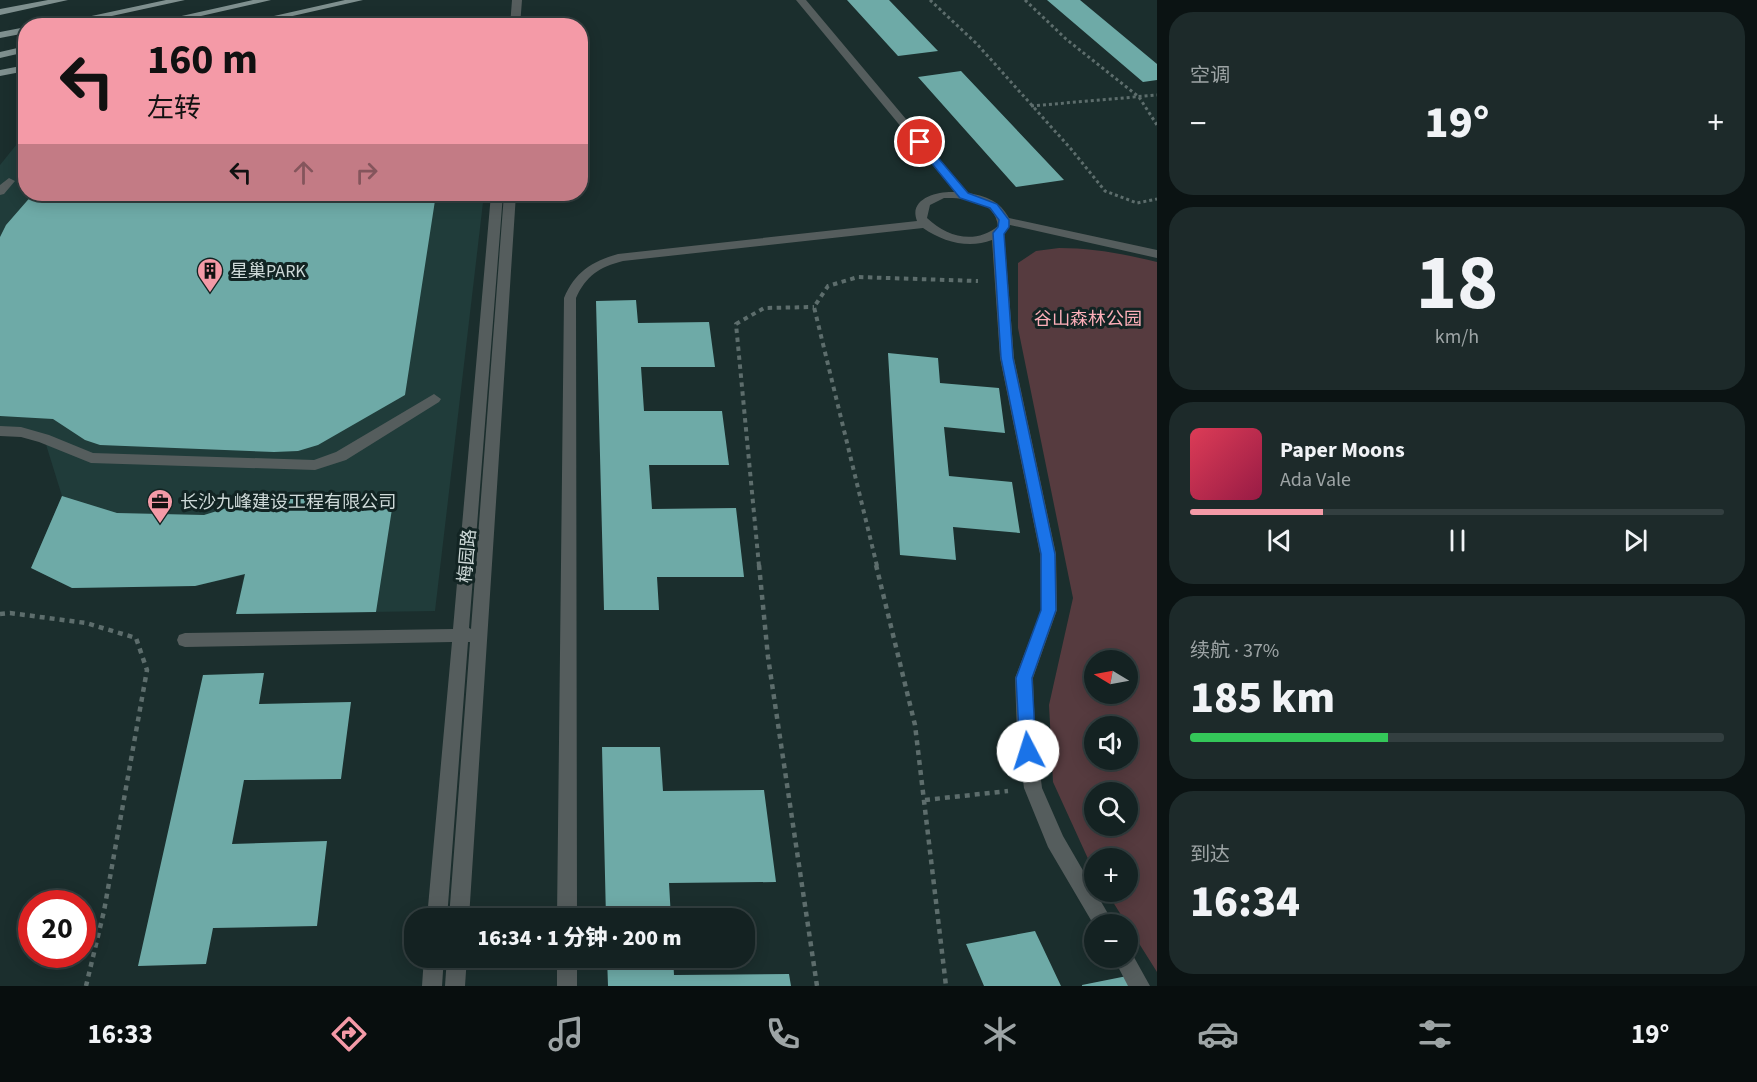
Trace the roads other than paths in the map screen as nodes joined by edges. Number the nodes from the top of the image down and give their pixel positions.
1 (13, 0) edge
2 (63, 0) edge
3 (180, 0) edge
4 (266, 0) edge
5 (358, 0) edge
6 (517, 0) edge
7 (527, 0) edge
8 (801, 0) edge
9 (1, 13) edge
10 (89, 18) edge
11 (179, 18) edge
12 (271, 18) edge
13 (516, 18) edge
14 (526, 18) edge
15 (18, 32) edge
16 (0, 35) edge
17 (18, 51) edge
18 (0, 55) edge
19 (18, 70) edge
20 (0, 74) edge
21 (9, 181) dead end
22 (0, 192) edge
23 (964, 195) junction
24 (496, 201) edge
25 (510, 201) edge
26 (926, 224) junction
27 (1001, 227) junction
28 (1157, 254) edge
29 (434, 399) dead end
30 (0, 431) edge
31 (460, 635) junction
32 (479, 635) junction
33 (185, 640) dead end
34 (438, 908) edge
35 (460, 908) edge
36 (567, 908) edge
37 (1098, 914) edge
38 (433, 968) edge
39 (456, 968) edge
40 (567, 968) edge
41 (1129, 968) edge
42 (432, 986) edge
43 (454, 986) edge
44 (567, 986) edge
45 (1140, 986) edge

1 - 9 main road
2 - 9 main road
3 - 10 main road
4 - 11 main road
5 - 12 main road
6 - 13 street
7 - 14 street
8 - 23 street
15 - 16 main road
17 - 18 main road
19 - 20 main road
21 - 22 street
23 - 26 street
23 - 27 street
24 - 31 street, 梅园路
25 - 32 street, 梅园路
26 - 27 street
26 - 36 street
27 - 28 street
27 - 37 street
29 - 30 street
31 - 32 street
31 - 33 street
31 - 34 street, 梅园路
32 - 35 street, 梅园路
38 - 42 street
39 - 43 street
40 - 44 street
41 - 45 street

